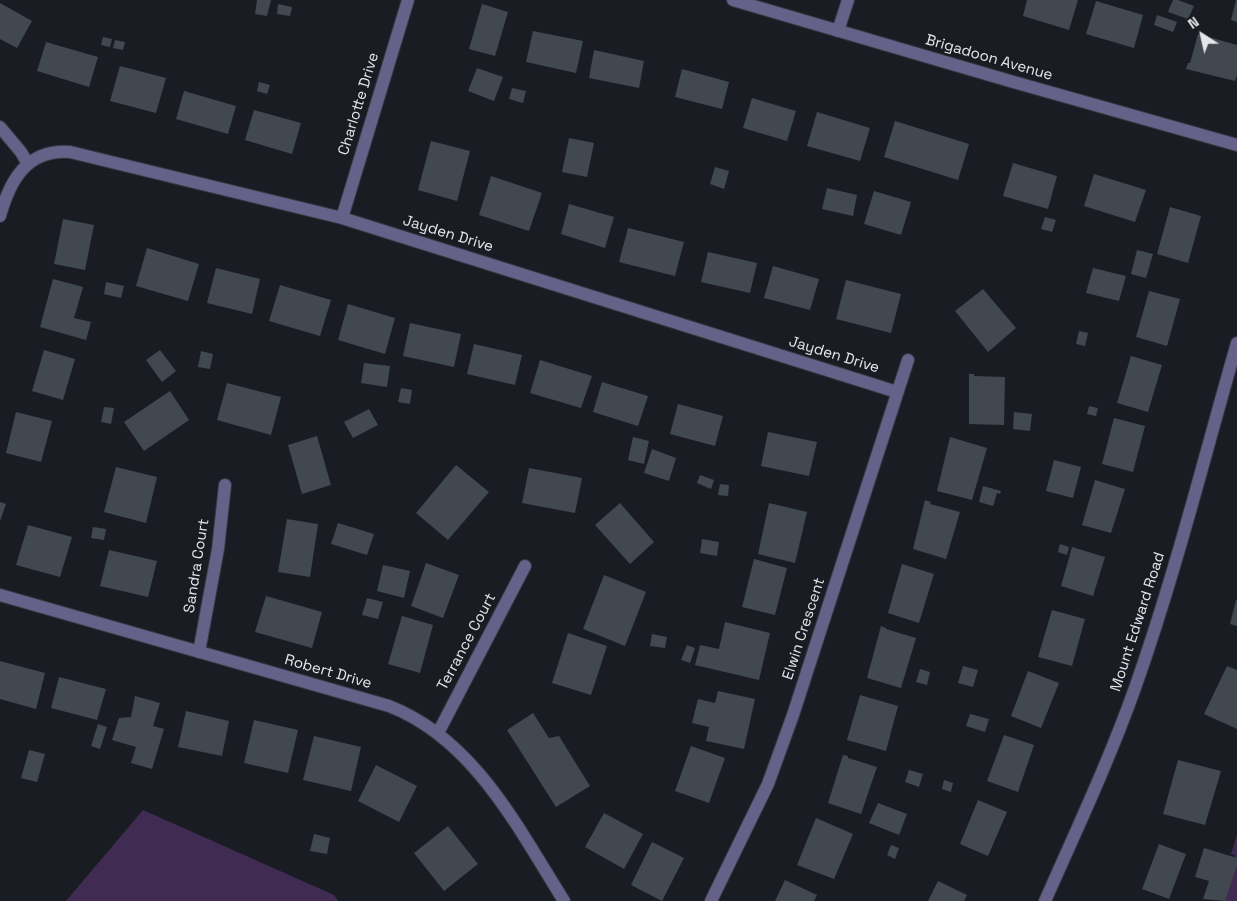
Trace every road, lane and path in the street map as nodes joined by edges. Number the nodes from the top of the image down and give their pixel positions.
1 (408, 0) edge
2 (733, 0) edge
3 (848, 0) edge
4 (838, 31) junction
5 (0, 127) edge
6 (1237, 144) edge
7 (28, 164) junction
8 (0, 216) edge
9 (342, 218) junction
10 (1237, 343) edge
11 (908, 360) dead end
12 (897, 392) junction
13 (225, 485) dead end
14 (525, 566) dead end
15 (0, 595) edge
16 (199, 652) junction
17 (438, 733) junction
18 (564, 901) edge
19 (711, 901) edge
20 (1045, 901) edge

1 - 9 street, Charlotte Drive
2 - 4 street, Brigadoon Avenue
3 - 4 street
4 - 6 street, Brigadoon Avenue
5 - 7 street
7 - 8 street
7 - 9 street, Jayden Drive
9 - 12 street, Jayden Drive
10 - 20 street, Mount Edward Road
11 - 12 street, Elwin Crescent
12 - 19 street, Elwin Crescent
13 - 16 street, Sandra Court
14 - 17 street, Terrance Court
15 - 16 street, Robert Drive
16 - 17 street, Robert Drive
17 - 18 street, Robert Drive

